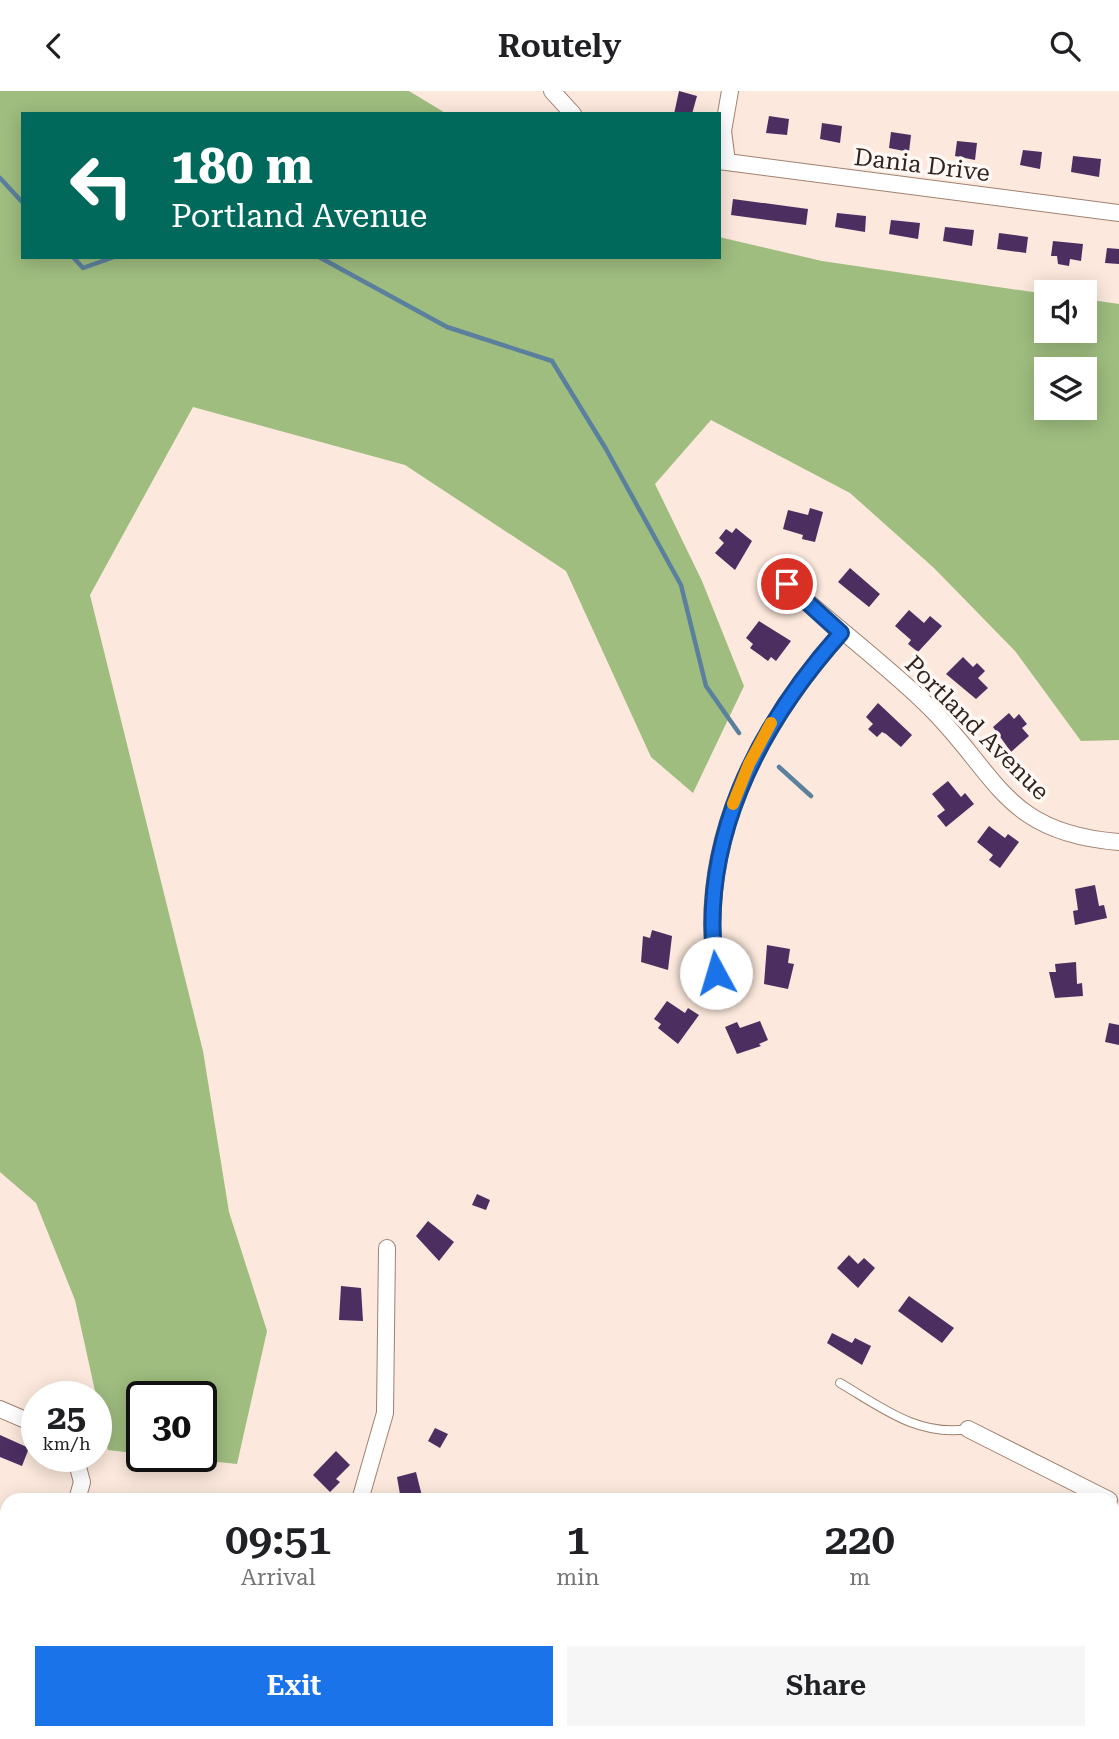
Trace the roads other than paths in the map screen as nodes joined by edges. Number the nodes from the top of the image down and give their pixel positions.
1 (552, 91) edge
2 (730, 91) edge
3 (571, 112) edge
4 (723, 161) edge
5 (1119, 213) edge
6 (787, 584) dead end
7 (841, 633) junction
8 (1119, 842) edge
9 (716, 973) dead end
10 (387, 1248) dead end
11 (840, 1383) dead end
12 (0, 1409) edge
13 (21, 1418) edge
14 (968, 1429) joint
15 (79, 1472) edge
16 (79, 1493) edge
17 (362, 1493) edge
18 (1095, 1493) edge

1 - 3 street
2 - 4 street
4 - 5 street, Dania Drive
6 - 7 street, Portland Avenue
7 - 8 street, Portland Avenue
7 - 9 street
10 - 17 street
11 - 14 lane
12 - 13 street
14 - 18 street
15 - 16 street

